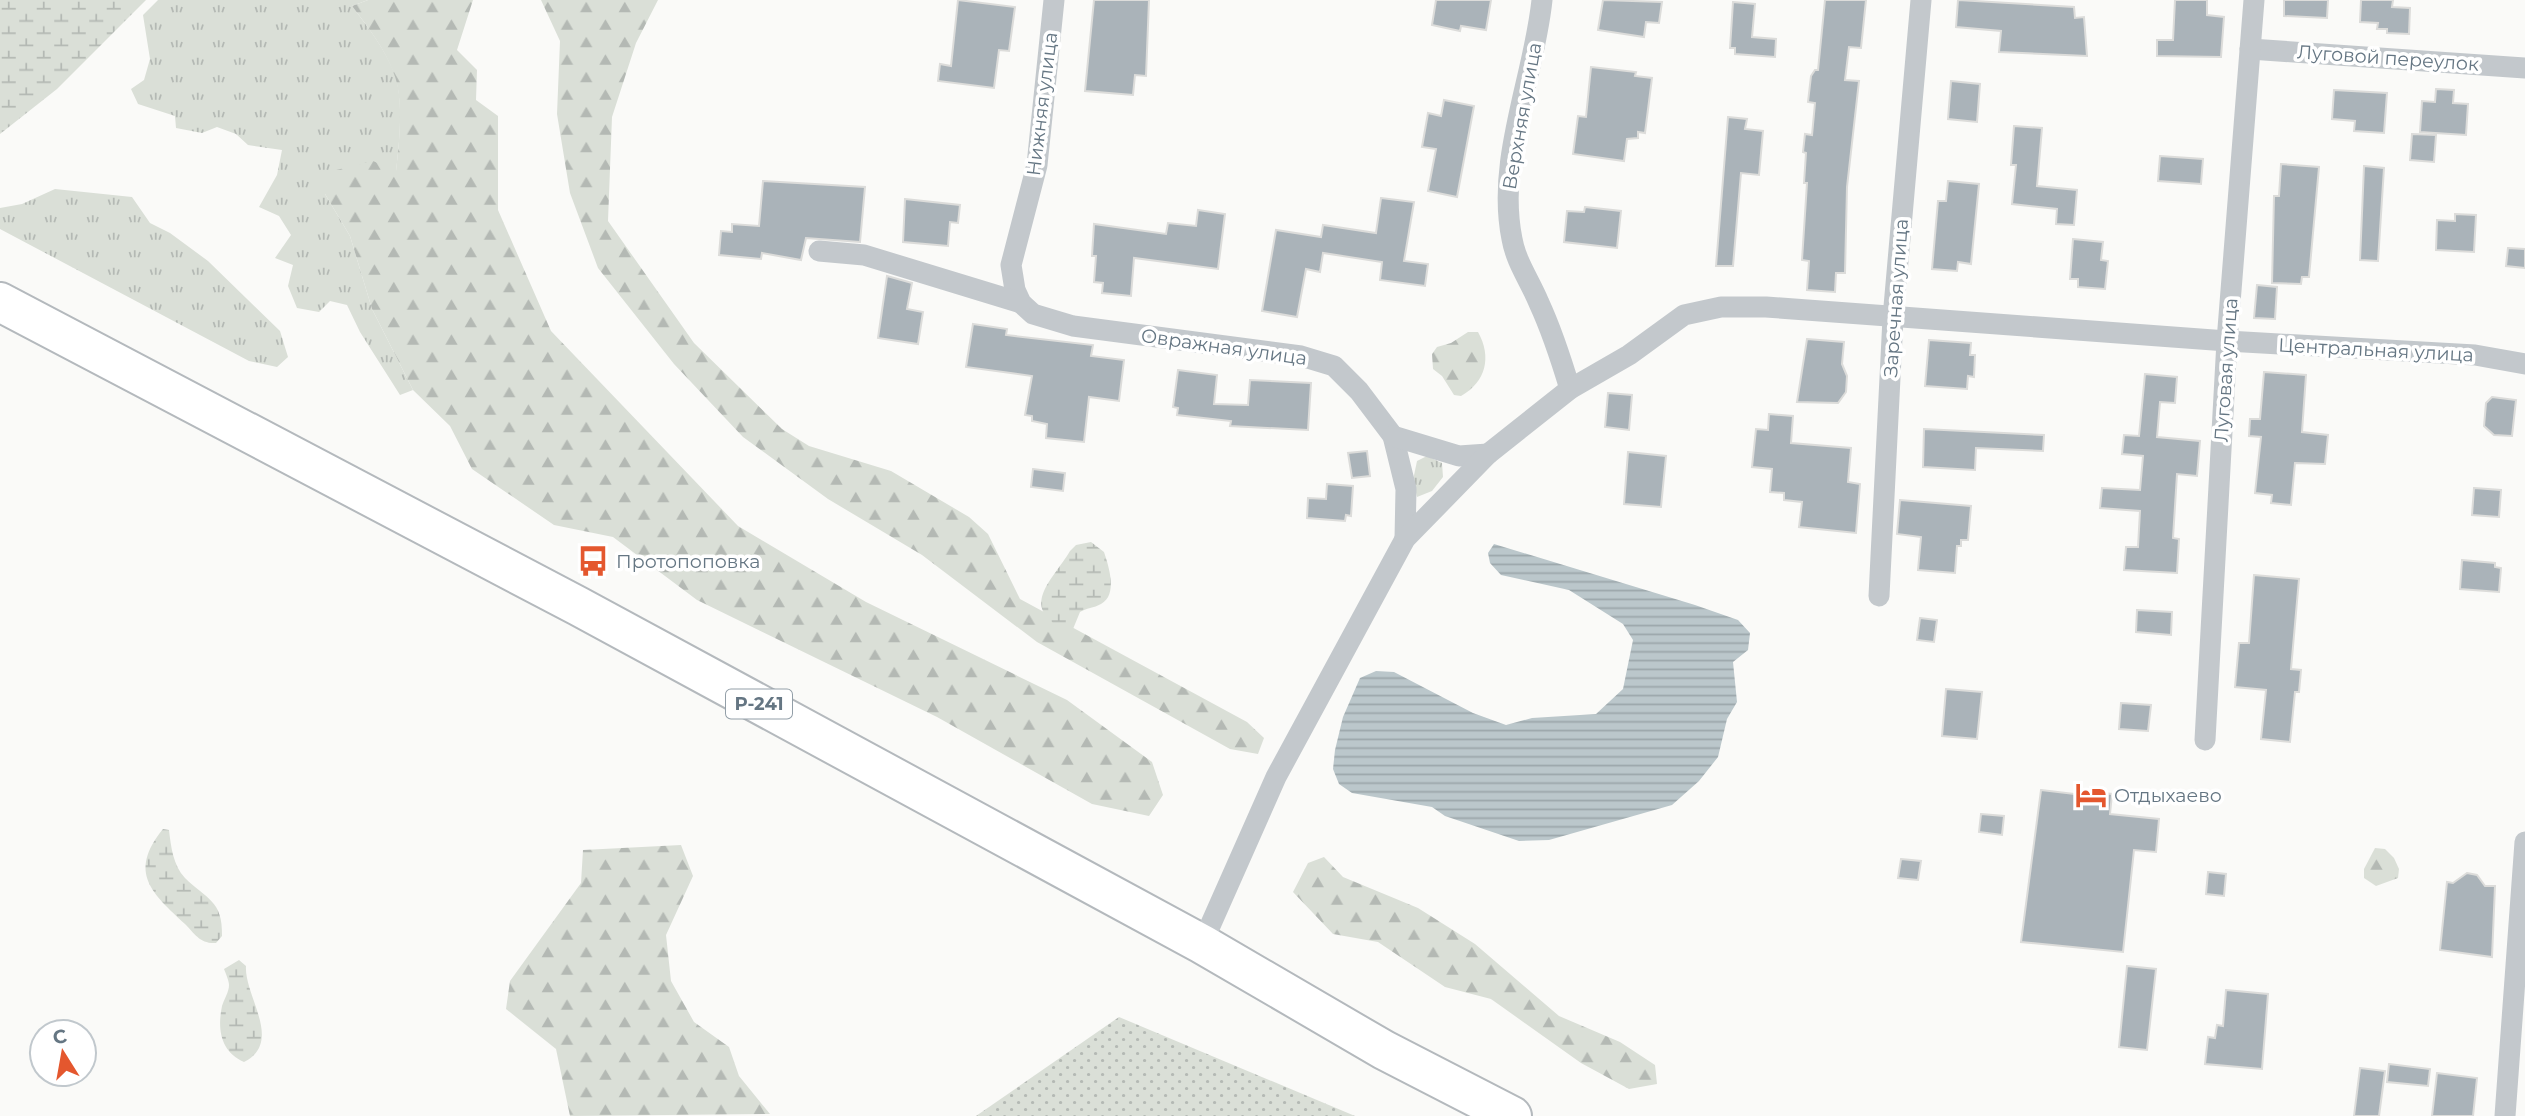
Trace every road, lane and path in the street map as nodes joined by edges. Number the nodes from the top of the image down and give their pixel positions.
1 (1054, 0) edge
2 (1542, 0) edge
3 (1921, 0) edge
4 (2254, 0) edge
5 (2250, 49) junction
6 (2525, 68) edge
7 (819, 251) dead end
8 (1018, 296) junction
9 (0, 302) edge
10 (1893, 318) junction
11 (2227, 341) junction
12 (2525, 364) edge
13 (1570, 389) junction
14 (1392, 436) junction
15 (1488, 454) junction
16 (1405, 539) junction
17 (1879, 596) dead end
18 (2205, 740) dead end
19 (2525, 842) edge
20 (1202, 944) junction
21 (1512, 1116) edge
22 (2505, 1116) edge

1 - 8 street, Нижняя улица
2 - 13 street, Верхняя улица
3 - 10 street, Заречная улица
4 - 5 street, Луговая улица
5 - 6 street, Луговой переулок
5 - 11 street, Луговая улица
7 - 8 street, Овражная улица
8 - 14 street, Овражная улица
9 - 20 highway, Р-241
10 - 11 street, Центральная улица
10 - 13 street, Центральная улица
10 - 17 street, Заречная улица
11 - 12 street, Центральная улица
11 - 18 street, Луговая улица
13 - 15 street, Центральная улица
14 - 15 street
14 - 16 street, Овражная улица
15 - 16 street, Центральная улица
16 - 20 street
19 - 22 street
20 - 21 highway, Р-241

